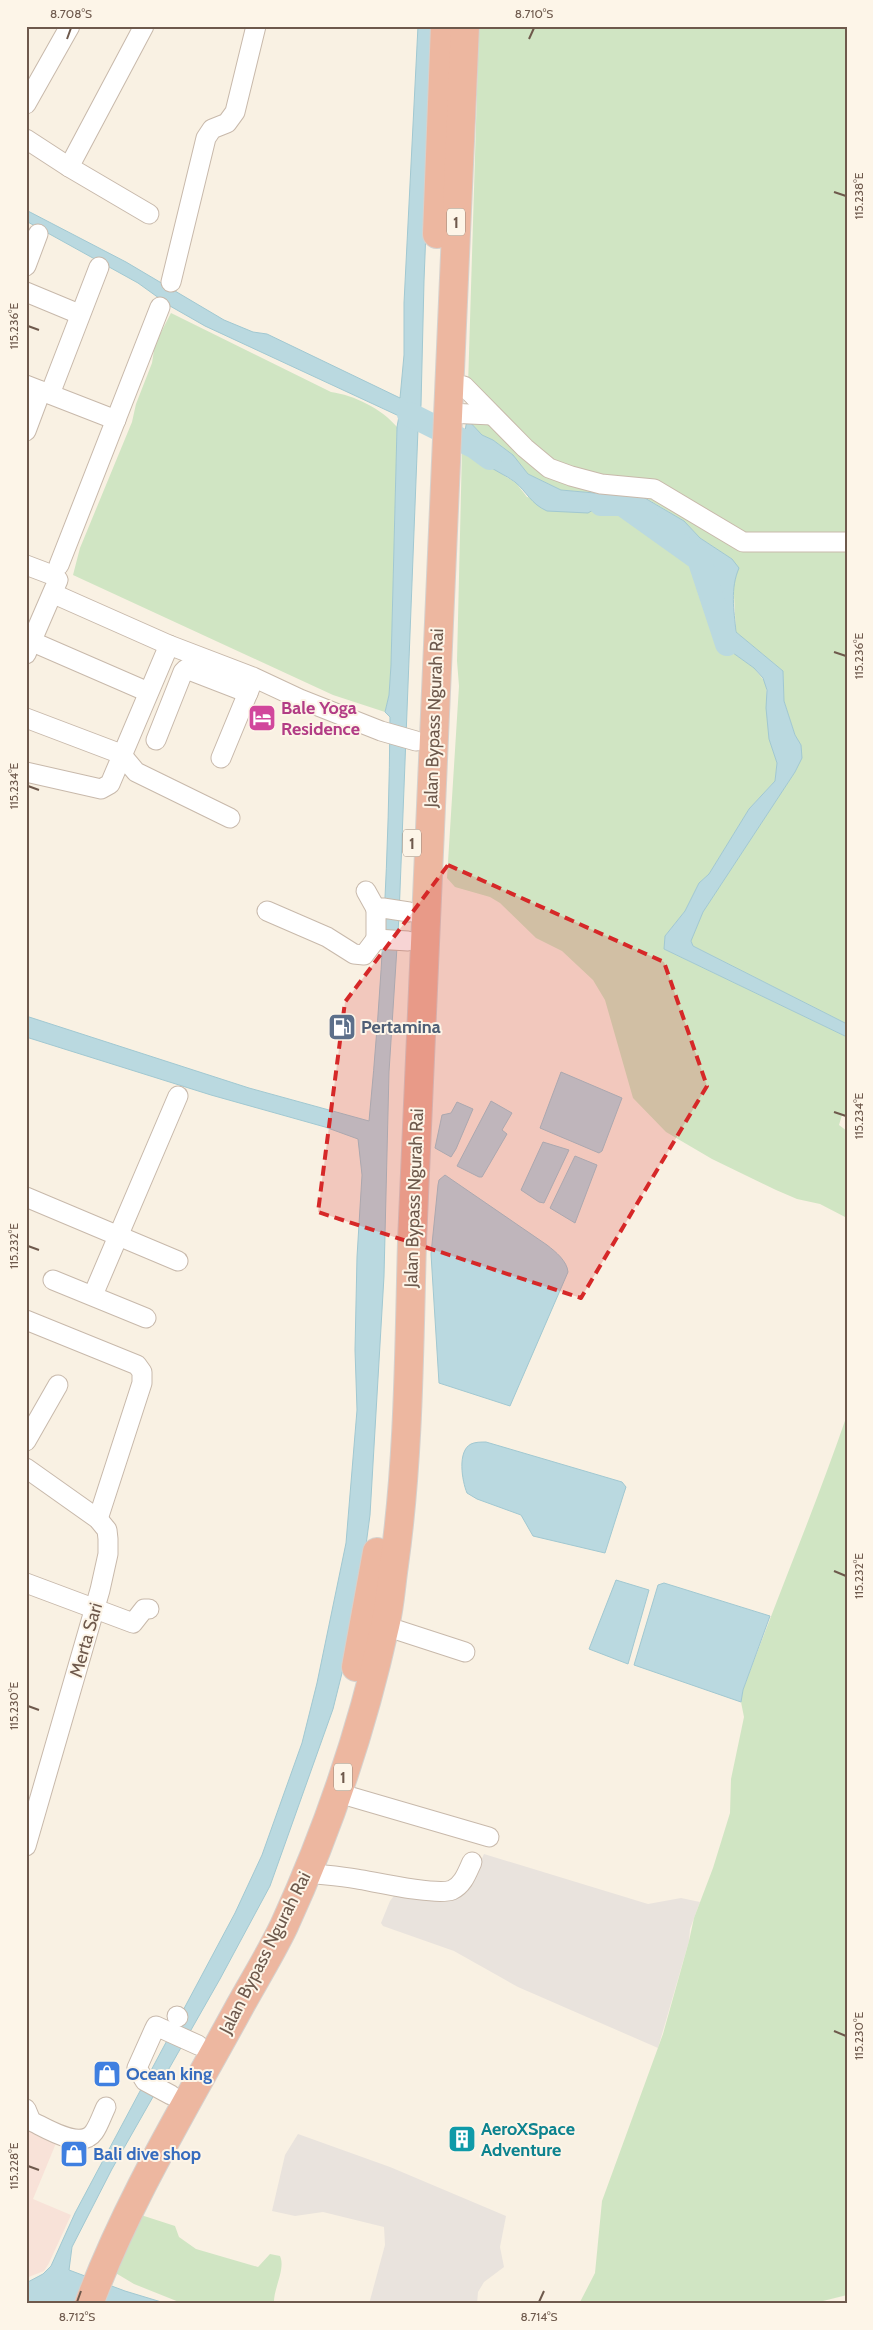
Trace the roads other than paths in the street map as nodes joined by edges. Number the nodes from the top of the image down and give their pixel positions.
1 (70, 26) edge
2 (144, 26) edge
3 (256, 26) edge
4 (445, 26) edge
5 (465, 26) edge
6 (27, 100) edge
7 (26, 140) edge
8 (69, 167) junction
9 (149, 214) dead end
10 (38, 234) dead end
11 (26, 266) edge
12 (99, 268) dead end
13 (171, 282) dead end
14 (26, 292) edge
15 (160, 307) dead end
16 (79, 314) junction
17 (449, 383) junction
18 (39, 390) edge
19 (442, 413) junction
20 (492, 414) junction
21 (116, 420) junction
22 (26, 431) edge
23 (437, 448) junction
24 (847, 542) edge
25 (26, 565) edge
26 (59, 565) dead end
27 (54, 594) junction
28 (28, 645) edge
29 (169, 646) junction
30 (251, 685) junction
31 (148, 692) junction
32 (26, 718) edge
33 (156, 740) dead end
34 (411, 740) junction
35 (121, 754) junction
36 (221, 758) dead end
37 (26, 772) edge
38 (230, 818) dead end
39 (366, 891) dead end
40 (393, 910) junction
41 (267, 911) dead end
42 (391, 940) junction
43 (178, 1096) dead end
44 (26, 1197) edge
45 (118, 1235) junction
46 (403, 1242) junction
47 (178, 1261) dead end
48 (53, 1280) dead end
49 (93, 1295) junction
50 (146, 1318) dead end
51 (26, 1320) edge
52 (58, 1385) dead end
53 (26, 1440) edge
54 (26, 1468) edge
55 (98, 1519) junction
56 (26, 1583) edge
57 (150, 1609) dead end
58 (94, 1610) junction
59 (385, 1626) junction
60 (466, 1652) dead end
61 (338, 1793) junction
62 (489, 1837) dead end
63 (27, 1841) edge
64 (472, 1862) dead end
65 (307, 1873) junction
66 (194, 2043) junction
67 (166, 2092) junction
68 (106, 2107) dead end
69 (26, 2109) edge
70 (97, 2261) junction
71 (72, 2304) edge
72 (90, 2304) edge

1 - 6 street
2 - 8 street
3 - 13 street
4 - 19 highway, Jalan Bypass Ngurah Rai / 1
5 - 17 highway, Jalan Bypass Ngurah Rai / 1
7 - 8 street
8 - 9 street
10 - 11 street
12 - 16 street
14 - 16 street
15 - 21 street
16 - 18 street
17 - 19 highway, Jalan Bypass Ngurah Rai / 1
17 - 20 street
18 - 21 street
18 - 22 street
19 - 20 street
19 - 23 highway, Jalan Bypass Ngurah Rai / 1
20 - 24 street
21 - 26 street
23 - 34 highway, Jalan Bypass Ngurah Rai / 1
23 - 46 highway, Jalan Bypass Ngurah Rai / 1
25 - 27 street
27 - 28 street
27 - 29 street
28 - 31 street
29 - 30 street
29 - 31 street
30 - 33 street
30 - 34 street
30 - 36 street
31 - 35 street
32 - 35 street
34 - 40 highway, Jalan Bypass Ngurah Rai / 1
35 - 37 street
35 - 38 street
39 - 40 street
40 - 42 highway, Jalan Bypass Ngurah Rai / 1
41 - 42 street
42 - 46 highway, Jalan Bypass Ngurah Rai / 1
43 - 45 street
44 - 45 street
45 - 47 street
45 - 49 street
46 - 59 highway, Jalan Bypass Ngurah Rai / 1
46 - 66 highway, Jalan Bypass Ngurah Rai / 1
48 - 49 street
49 - 50 street
51 - 55 street
52 - 53 street
54 - 55 street
55 - 58 street, Merta Sari
56 - 58 street
57 - 58 street
58 - 63 street, Merta Sari
59 - 60 street
59 - 61 highway, Jalan Bypass Ngurah Rai / 1
61 - 62 street
61 - 65 highway, Jalan Bypass Ngurah Rai / 1
64 - 65 street
65 - 70 highway, Jalan Bypass Ngurah Rai / 1
66 - 67 highway, Jalan Bypass Ngurah Rai / 1
66 - 67 street
67 - 70 highway, Jalan Bypass Ngurah Rai / 1
68 - 69 street
70 - 71 highway, Jalan Bypass Ngurah Rai / 1
70 - 72 highway, Jalan Bypass Ngurah Rai / 1

